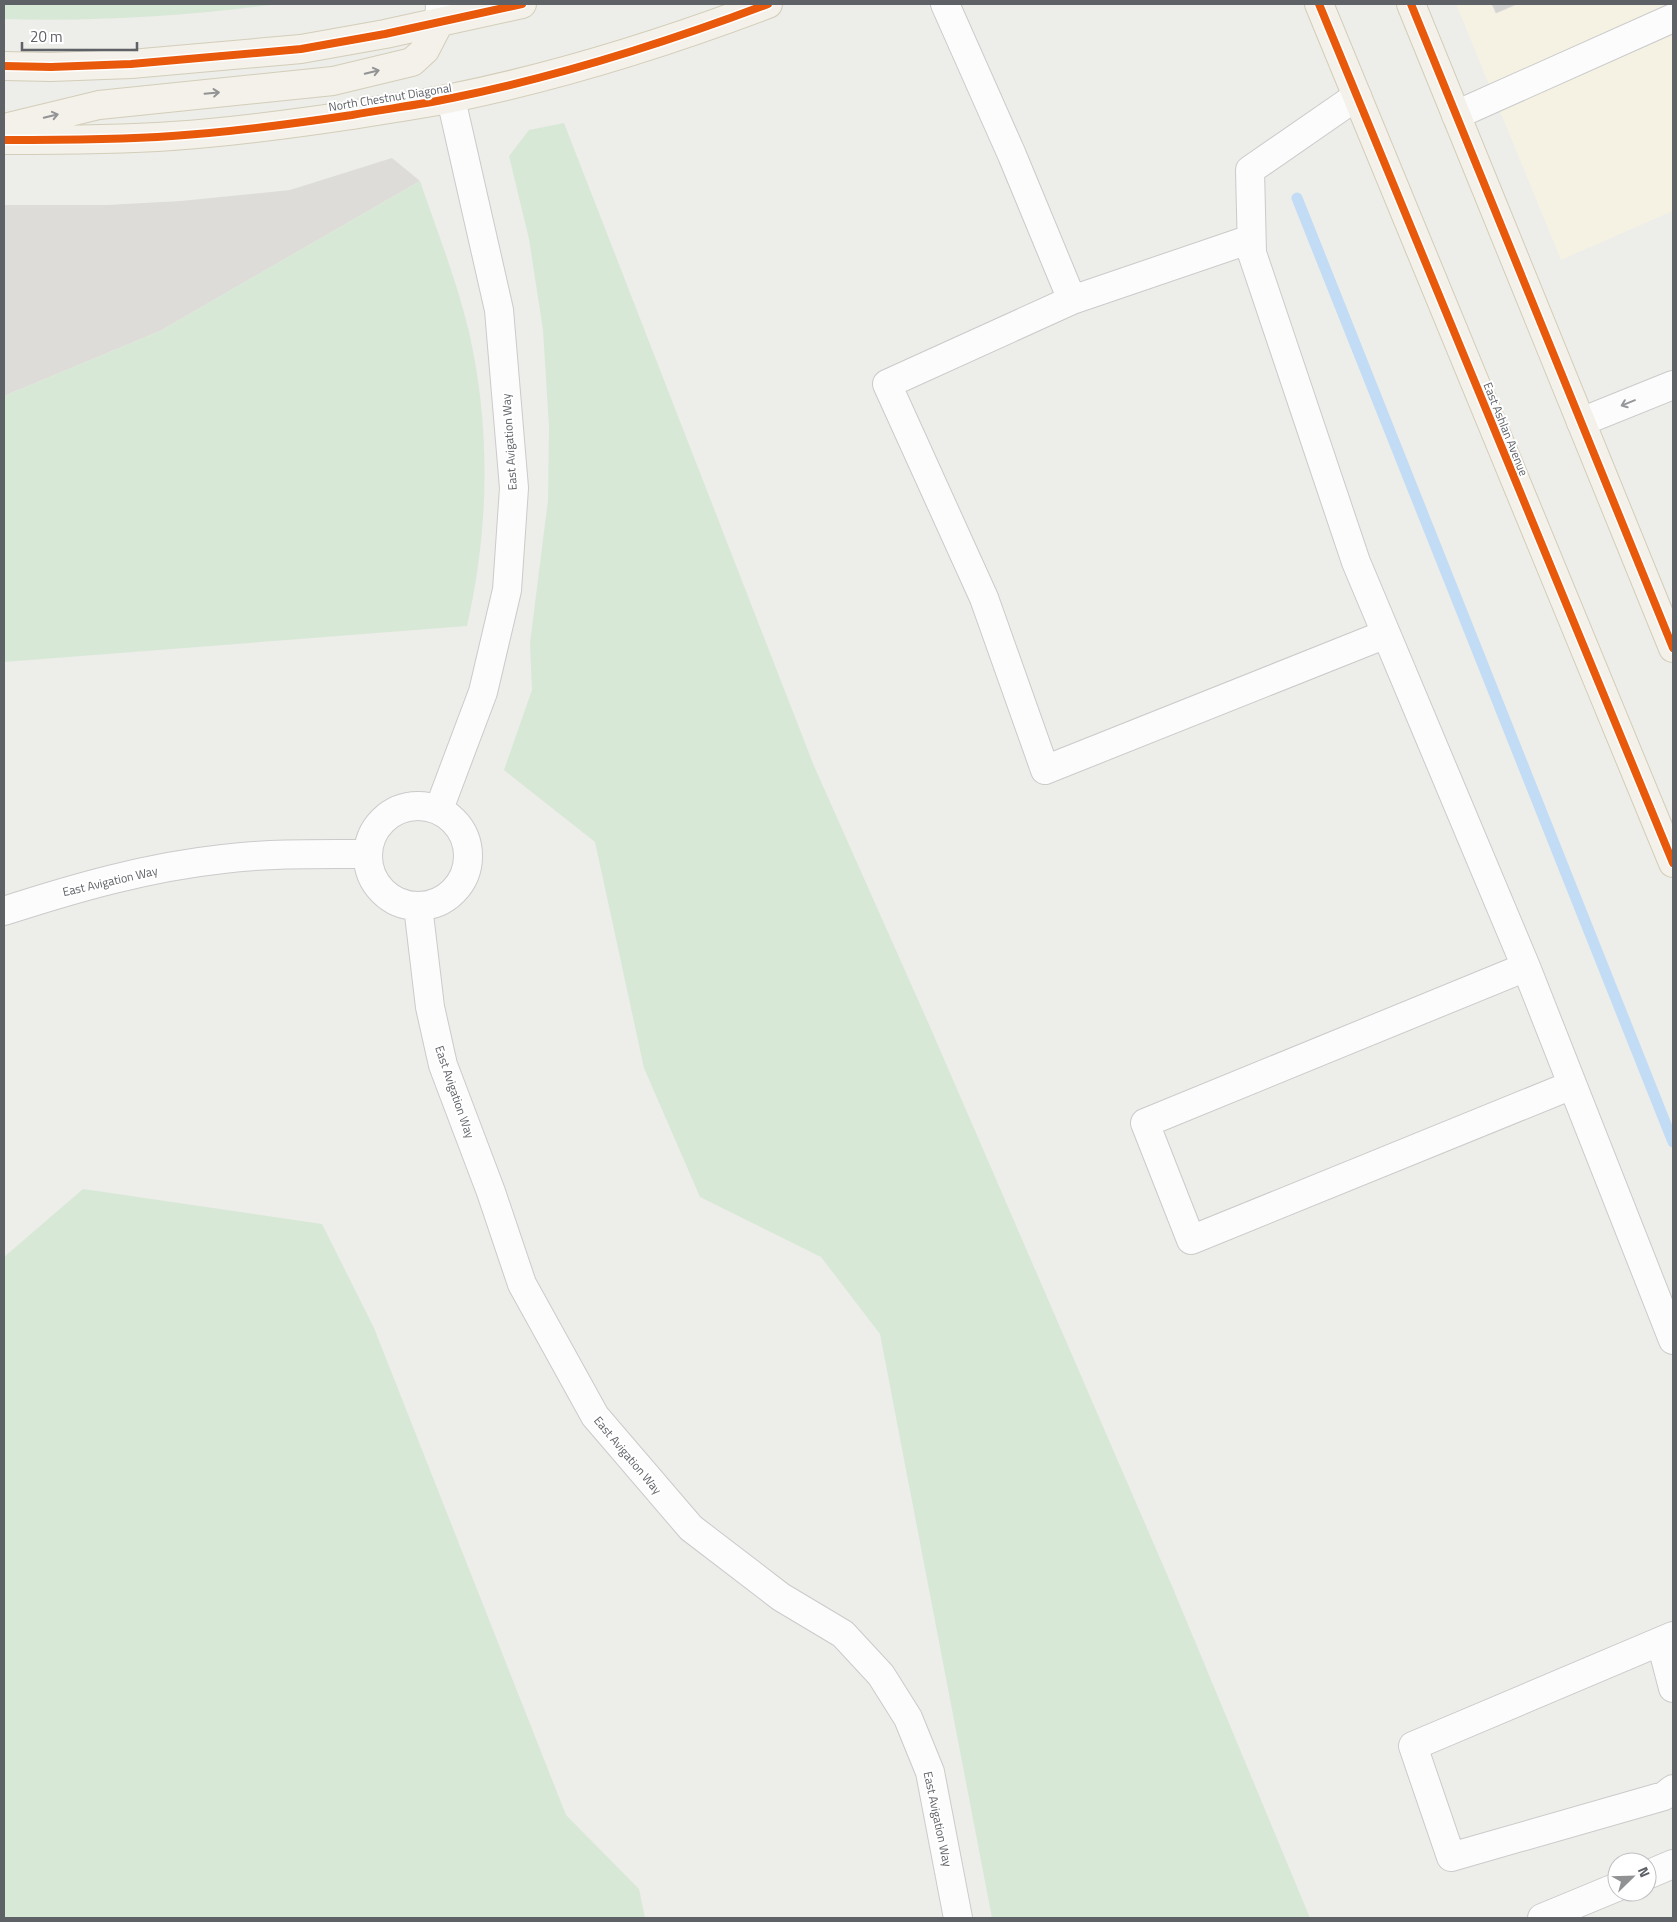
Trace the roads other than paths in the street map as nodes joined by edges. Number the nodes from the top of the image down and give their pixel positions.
1 (522, 4) edge
2 (768, 4) edge
3 (945, 4) edge
4 (1319, 4) edge
5 (1411, 4) edge
6 (439, 13) edge
7 (1673, 18) edge
8 (4, 66) edge
9 (1357, 96) junction
10 (451, 98) junction
11 (1456, 115) junction
12 (4, 128) edge
13 (4, 140) edge
14 (1251, 239) junction
15 (1072, 300) junction
16 (1673, 384) edge
17 (1581, 422) junction
18 (1386, 634) junction
19 (1673, 648) edge
20 (439, 809) junction
21 (368, 854) junction
22 (1673, 863) edge
23 (418, 906) junction
24 (4, 911) edge
25 (1526, 967) junction
26 (1572, 1085) junction
27 (1673, 1340) edge
28 (1667, 1639) edge
29 (1673, 1688) edge
30 (1673, 1790) edge
31 (1673, 1864) edge
32 (1657, 1870) edge
33 (1607, 1891) edge
34 (958, 1918) edge
35 (1542, 1918) edge

1 - 6 main road
2 - 10 main road, North Chestnut Diagonal
3 - 15 street
4 - 9 main road, East Ashlan Avenue
5 - 11 main road
6 - 8 main road
12 -> 6 main road
7 - 11 street
9 - 14 street
9 - 22 main road, East Ashlan Avenue
10 - 13 main road, North Chestnut Diagonal
10 - 20 street, East Avigation Way
11 - 17 main road
14 - 15 street
14 - 18 street
15 - 18 street
16 -> 17 street
17 - 19 main road
18 - 25 street
20 - 21 street
20 - 23 street
21 - 23 street
21 - 24 street, East Avigation Way
23 - 34 street, East Avigation Way
25 - 26 street
25 - 26 street
26 - 27 street
28 - 29 street
28 - 30 street
31 - 32 street
33 - 35 street

